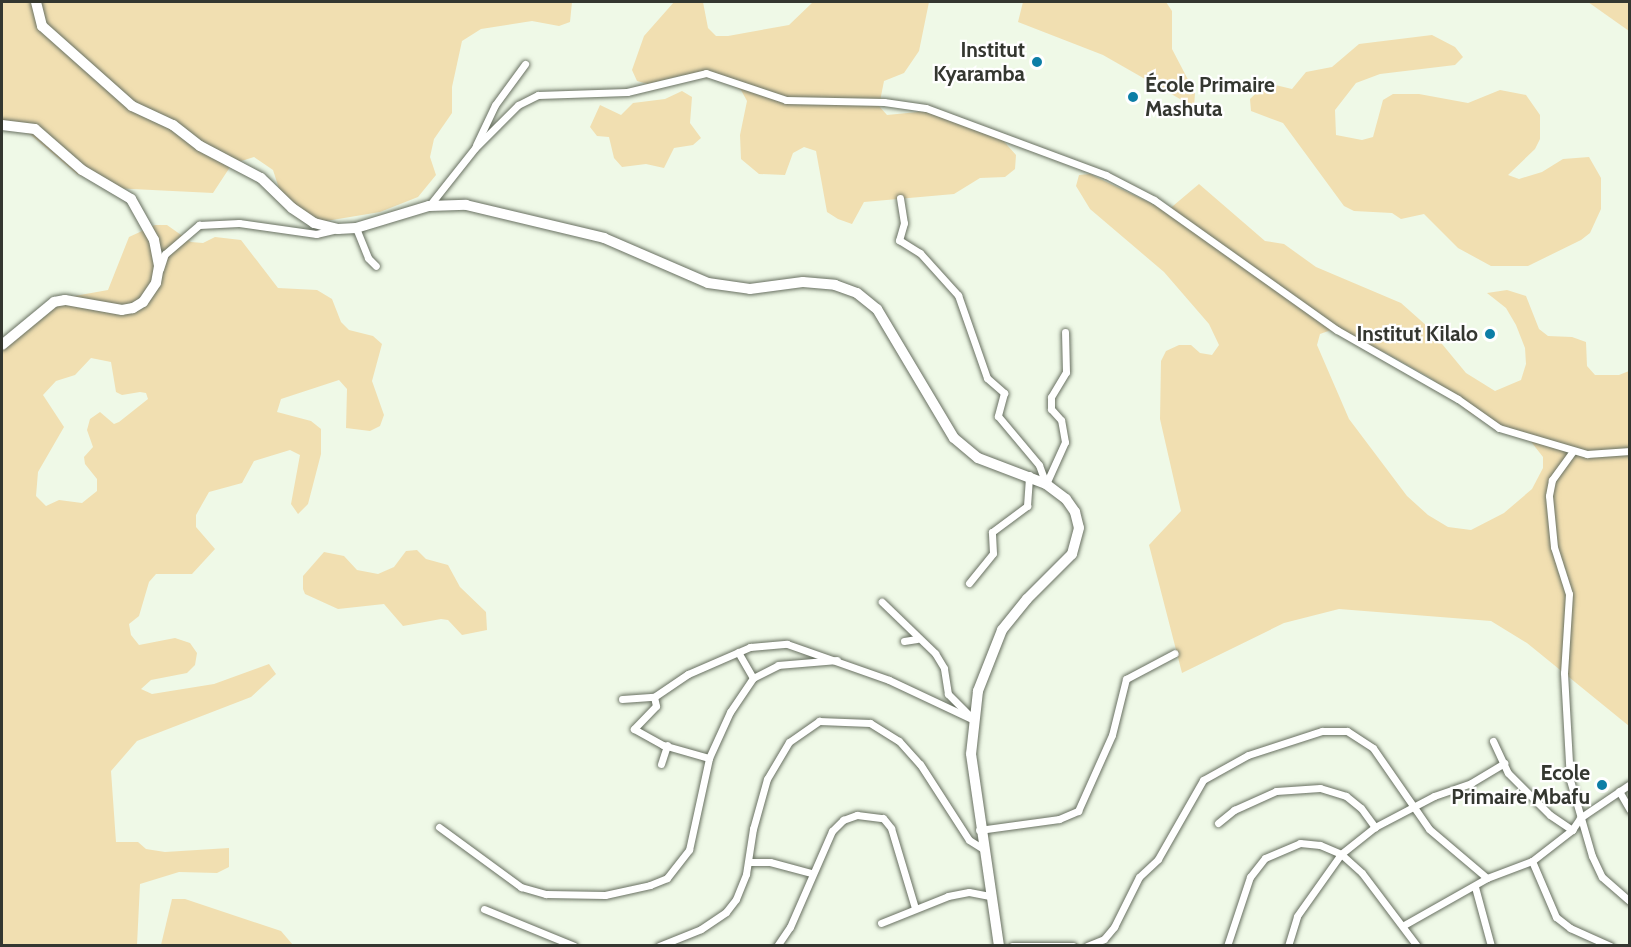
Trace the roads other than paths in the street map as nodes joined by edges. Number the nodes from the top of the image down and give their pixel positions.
1 (36, 2) edge
2 (525, 64) dead end
3 (2, 125) edge
4 (475, 148) junction
5 (900, 198) dead end
6 (429, 206) junction
7 (356, 228) junction
8 (338, 229) junction
9 (376, 266) dead end
10 (156, 283) junction
11 (1065, 332) dead end
12 (2, 345) edge
13 (1573, 451) junction
14 (1629, 451) edge
15 (1029, 475) junction
16 (1046, 484) junction
17 (969, 583) dead end
18 (882, 602) dead end
19 (917, 639) junction
20 (904, 641) dead end
21 (738, 652) junction
22 (1175, 653) dead end
23 (837, 660) junction
24 (753, 678) junction
25 (654, 697) junction
26 (622, 699) dead end
27 (974, 720) junction
28 (1493, 741) dead end
29 (667, 746) junction
30 (710, 758) junction
31 (1504, 763) junction
32 (661, 764) dead end
33 (1629, 784) edge
34 (1619, 791) junction
35 (1414, 807) junction
36 (1629, 810) edge
37 (1580, 818) junction
38 (1218, 823) dead end
39 (439, 827) dead end
40 (1375, 827) junction
41 (980, 830) junction
42 (1572, 830) junction
43 (982, 849) junction
44 (1341, 854) junction
45 (1532, 861) junction
46 (749, 862) junction
47 (811, 873) junction
48 (1487, 878) junction
49 (1475, 886) junction
50 (990, 896) junction
51 (1629, 901) edge
52 (915, 908) junction
53 (484, 909) dead end
54 (881, 923) dead end
55 (1404, 925) junction
56 (574, 945) edge
57 (659, 945) edge
58 (777, 945) edge
59 (999, 945) edge
60 (1012, 945) edge
61 (1073, 945) edge
62 (1088, 945) edge
63 (1227, 945) edge
64 (1288, 945) edge
65 (1417, 945) edge
66 (1491, 945) edge
67 (1610, 945) edge

1 - 8 highway
2 - 4 street
3 - 10 highway
4 - 6 street
4 - 13 street
5 - 16 street
6 - 7 highway
6 - 15 highway
7 - 8 highway
7 - 9 street
8 - 10 street
10 - 12 highway
11 - 16 street
13 - 14 street
13 - 37 street
15 - 16 highway
15 - 17 street
16 - 27 highway
18 - 19 street
19 - 20 street
19 - 27 street
21 - 23 street
21 - 24 street
21 - 25 street
22 - 41 street
23 - 24 street
23 - 27 street
24 - 30 street
25 - 26 street
25 - 29 street
27 - 41 highway
28 - 31 street
29 - 30 street
29 - 32 street
30 - 39 street
31 - 35 street
31 - 42 street
33 - 34 street
34 - 36 street
34 - 37 street
35 - 40 street
35 - 48 street
35 - 62 street
37 - 42 street
37 - 51 street
38 - 40 street
40 - 44 street
41 - 43 highway
42 - 45 street
43 - 46 street
43 - 50 highway
44 - 55 street
44 - 63 street
44 - 64 street
45 - 48 street
45 - 67 street
46 - 47 street
46 - 57 street
47 - 52 street
47 - 58 street
48 - 49 street
49 - 55 street
49 - 66 street
50 - 52 street
50 - 59 highway
52 - 54 street
53 - 56 street
55 - 65 street
60 - 61 street

